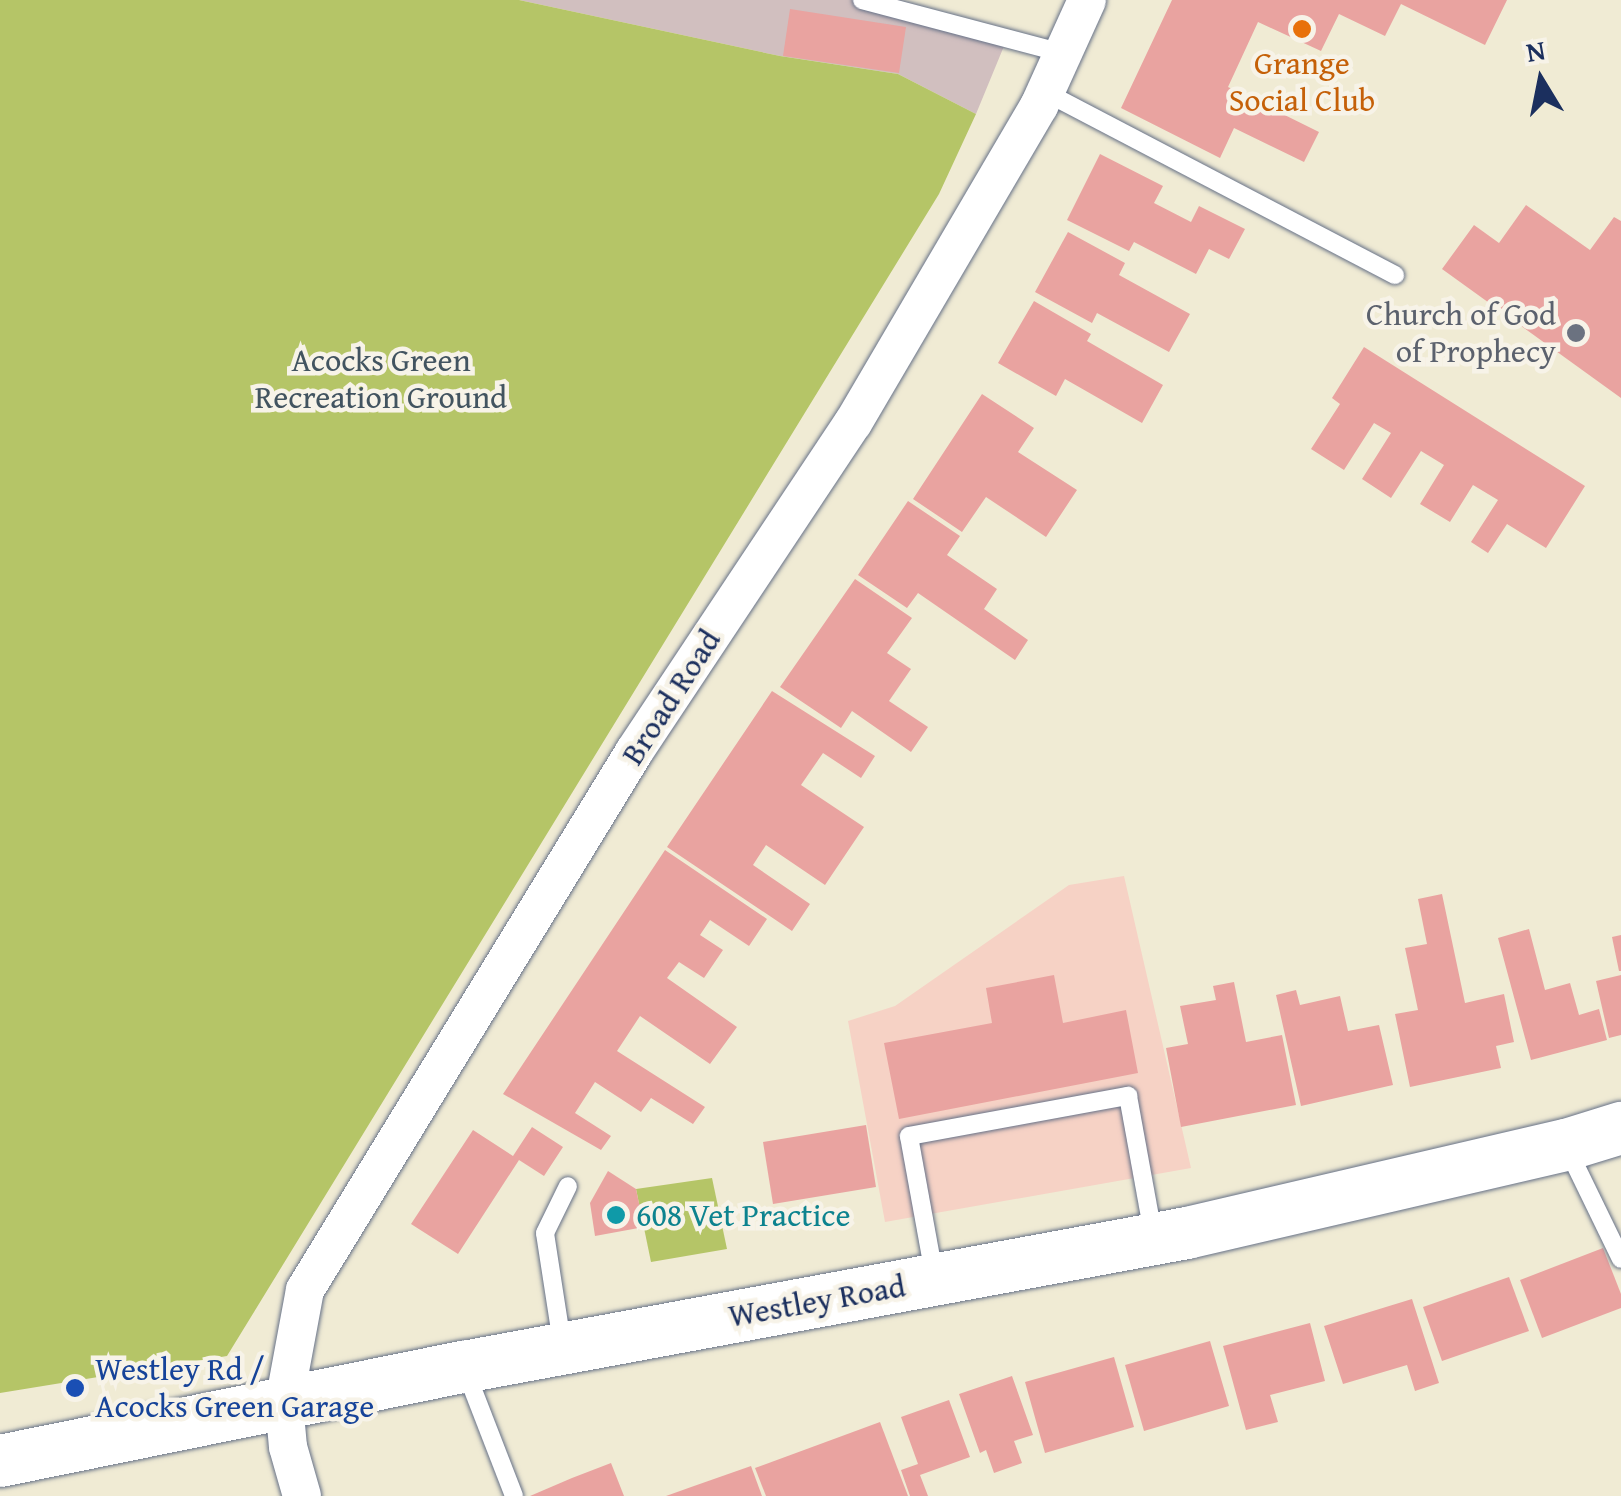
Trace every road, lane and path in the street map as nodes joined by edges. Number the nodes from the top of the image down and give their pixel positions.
1 (862, 0) edge
2 (1087, 0) edge
3 (1063, 54) junction
4 (1045, 92) junction
5 (1396, 275) dead end
6 (1621, 1128) edge
7 (1566, 1146) junction
8 (568, 1186) dead end
9 (1154, 1239) junction
10 (1621, 1259) edge
11 (935, 1280) junction
12 (563, 1348) junction
13 (464, 1366) junction
14 (284, 1403) junction
15 (3, 1462) edge
16 (302, 1496) edge
17 (514, 1496) edge

1 - 3 lane
2 - 3 street, Broad Road
3 - 4 street, Broad Road
4 - 5 lane
4 - 14 street, Broad Road
6 - 7 main road, Westley Road
7 - 9 main road, Westley Road
7 - 10 lane
8 - 12 lane
9 - 11 main road, Westley Road
9 - 11 lane
11 - 12 main road, Westley Road
12 - 13 main road, Westley Road
13 - 14 main road, Westley Road
13 - 17 lane
14 - 15 main road, Westley Road
14 - 16 street, Broad Road

